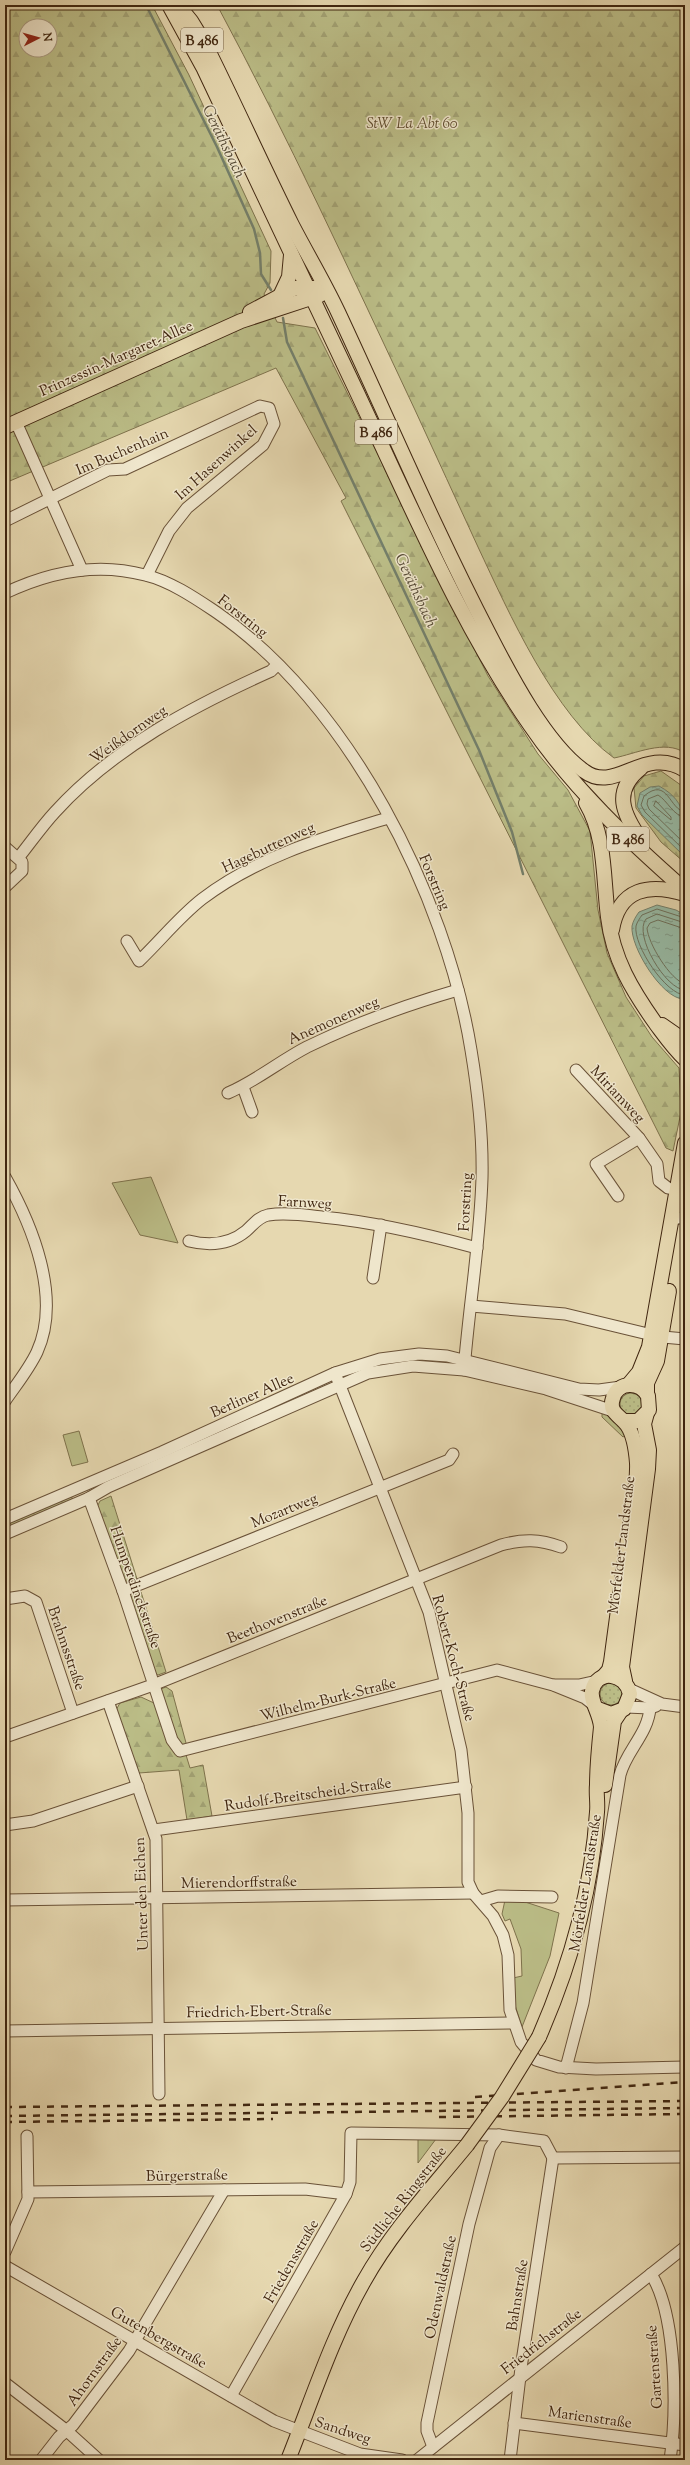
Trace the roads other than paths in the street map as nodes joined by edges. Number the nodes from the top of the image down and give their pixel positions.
1 (169, 5) edge
2 (178, 5) edge
3 (291, 252) junction
4 (309, 292) junction
5 (328, 292) junction
6 (281, 294) junction
7 (241, 321) junction
8 (272, 411) joint
9 (11, 424) edge
10 (50, 500) junction
11 (5, 521) edge
12 (82, 570) junction
13 (147, 575) junction
14 (5, 592) edge
15 (277, 665) junction
16 (564, 755) junction
17 (650, 762) junction
18 (685, 770) edge
19 (574, 783) junction
20 (388, 818) junction
21 (641, 840) junction
22 (5, 847) edge
23 (19, 857) junction
24 (685, 879) edge
25 (5, 887) edge
26 (685, 890) edge
27 (685, 894) edge
28 (612, 940) junction
29 (127, 941) dead end
30 (458, 990) junction
31 (646, 1009) junction
32 (681, 1037) edge
33 (685, 1059) edge
34 (576, 1070) dead end
35 (243, 1087) junction
36 (228, 1093) dead end
37 (252, 1112) dead end
38 (639, 1138) junction
39 (685, 1142) edge
40 (5, 1176) edge
41 (677, 1190) junction
42 (618, 1196) dead end
43 (679, 1218) edge
44 (381, 1225) junction
45 (189, 1241) dead end
46 (477, 1248) junction
47 (373, 1278) dead end
48 (471, 1306) junction
49 (657, 1336) junction
50 (685, 1339) edge
51 (465, 1359) junction
52 (464, 1370) junction
53 (335, 1373) junction
54 (520, 1379) junction
55 (339, 1384) junction
56 (625, 1386) junction
57 (647, 1393) junction
58 (5, 1401) edge
59 (613, 1411) junction
60 (648, 1413) junction
61 (624, 1421) junction
62 (453, 1454) dead end
63 (380, 1487) junction
64 (90, 1498) junction
65 (5, 1519) edge
66 (5, 1534) edge
67 (561, 1547) dead end
68 (416, 1580) junction
69 (123, 1591) junction
70 (5, 1599) edge
71 (600, 1679) junction
72 (447, 1683) junction
73 (153, 1685) junction
74 (553, 1685) junction
75 (627, 1685) junction
76 (108, 1701) junction
77 (662, 1704) junction
78 (596, 1707) junction
79 (685, 1707) edge
80 (650, 1708) junction
81 (623, 1709) junction
82 (74, 1713) junction
83 (5, 1737) edge
84 (138, 1786) junction
85 (466, 1787) junction
86 (598, 1811) junction
87 (5, 1825) edge
88 (154, 1830) junction
89 (473, 1893) junction
90 (552, 1897) dead end
91 (158, 1898) junction
92 (5, 1900) edge
93 (481, 1901) junction
94 (513, 2023) junction
95 (158, 2028) junction
96 (5, 2031) edge
97 (539, 2037) joint
98 (562, 2067) junction
99 (685, 2067) edge
100 (159, 2094) dead end
101 (499, 2135) junction
102 (27, 2136) dead end
103 (685, 2157) edge
104 (553, 2158) junction
105 (224, 2190) junction
106 (28, 2192) junction
107 (346, 2194) junction
108 (685, 2247) edge
109 (5, 2252) edge
110 (5, 2266) edge
111 (651, 2274) junction
112 (135, 2341) junction
113 (520, 2378) junction
114 (5, 2383) edge
115 (231, 2396) junction
116 (514, 2422) junction
117 (67, 2430) junction
118 (299, 2431) junction
119 (672, 2444) junction
120 (685, 2445) edge
121 (433, 2447) junction
122 (41, 2460) edge
123 (99, 2460) edge
124 (288, 2460) edge
125 (402, 2460) edge
126 (417, 2460) edge
127 (510, 2460) edge
128 (670, 2460) edge

1 - 3 main road, B 486
2 - 5 main road, B 486
3 - 4 main road, B 486
3 - 6 main road
4 - 5 main road, Prinzessin-Margaret-Allee
4 - 6 main road, Prinzessin-Margaret-Allee
4 - 7 main road, Prinzessin-Margaret-Allee
4 - 19 main road, B 486
5 - 16 main road, B 486
6 - 7 main road, Prinzessin-Margaret-Allee
7 - 9 main road, Prinzessin-Margaret-Allee
8 - 10 street, Im Buchenhain
8 - 13 street, Im Hasenwinkel
9 - 10 street
10 - 11 street, Im Buchenhain
10 - 12 street
12 - 13 street, Forstring
12 - 14 street, Forstring
13 - 15 street, Forstring
15 - 20 street, Forstring
15 - 23 street, Weißdornweg
16 - 17 main road
16 - 21 main road, B 486
17 - 18 main road
17 - 21 main road
19 - 26 main road, B 486
19 - 28 main road
20 - 29 street, Hagebuttenweg
20 - 30 street, Forstring
21 - 24 main road, B 486
22 - 23 street
23 - 25 street
27 - 28 main road
28 - 31 main road
30 - 35 street, Anemonenweg
30 - 46 street, Forstring
31 - 32 main road
31 - 33 main road
34 - 38 street, Miriamweg
35 - 36 street, Anemonenweg
35 - 37 street
38 - 41 street, Miriamweg
38 - 42 street, Miriamweg
39 - 41 main road, Mörfelder Landstraße
40 - 58 street
41 - 43 main road, Mörfelder Landstraße
43 - 49 main road, Mörfelder Landstraße
43 - 49 main road, Mörfelder Landstraße
44 - 45 street, Farnweg
44 - 46 street, Farnweg
44 - 47 street
46 - 48 street, Forstring
48 - 49 street
48 - 51 street, Forstring
49 - 50 street
49 - 56 main road, Mörfelder Landstraße
49 - 57 main road, Mörfelder Landstraße
51 - 52 street, Forstring
51 - 53 street, Berliner Allee
51 - 54 street, Berliner Allee
52 - 54 street, Berliner Allee
52 - 55 street, Berliner Allee
53 - 55 street, Robert-Koch-Straße
53 - 65 street, Berliner Allee
54 - 56 street, Berliner Allee
54 - 59 street, Berliner Allee
55 - 63 street, Robert-Koch-Straße
55 - 64 street, Berliner Allee
56 - 57 main road
56 - 59 main road, Mörfelder Landstraße
57 - 60 main road, Mörfelder Landstraße
59 - 61 main road, Mörfelder Landstraße
60 - 61 main road
60 - 75 main road, Mörfelder Landstraße
61 - 71 main road, Mörfelder Landstraße
62 - 63 street, Mozartweg
63 - 68 street, Robert-Koch-Straße
63 - 69 street, Mozartweg
64 - 66 street, Berliner Allee
64 - 69 street, Humperdinckstraße
67 - 68 street, Beethovenstraße
68 - 72 street, Robert-Koch-Straße
68 - 73 street, Beethovenstraße
69 - 73 street, Humperdinckstraße
70 - 82 street, Brahmsstraße
71 - 74 street, Wilhelm-Burk-Straße
71 - 75 main road
71 - 78 main road, Mörfelder Landstraße
72 - 73 street, Wilhelm-Burk-Straße
72 - 74 street, Wilhelm-Burk-Straße
72 - 85 street, Robert-Koch-Straße
73 - 76 street, Beethovenstraße
74 - 78 street, Wilhelm-Burk-Straße
75 - 77 street
75 - 81 main road, Mörfelder Landstraße
76 - 82 street, Beethovenstraße
76 - 84 street, Unter den Eichen
77 - 79 street
77 - 80 street
78 - 81 main road
78 - 86 main road, Mörfelder Landstraße
80 - 81 street
80 - 98 street, Mörfelder Landstraße
81 - 86 main road, Mörfelder Landstraße
82 - 83 street, Beethovenstraße
84 - 87 street
84 - 88 street, Unter den Eichen
85 - 88 street, Rudolf-Breitscheid-Straße
85 - 89 street, Robert-Koch-Straße
86 - 97 main road, Mörfelder Landstraße
88 - 91 street, Unter den Eichen
89 - 91 street, Mierendorffstraße
89 - 93 street
90 - 93 street
91 - 92 street, Mierendorffstraße
91 - 95 street, Unter den Eichen
93 - 94 street
94 - 95 street, Friedrich-Ebert-Straße
94 - 98 street
95 - 96 street, Friedrich-Ebert-Straße
95 - 100 street, Unter den Eichen
97 - 118 main road, Südliche Ringstraße, bridge
98 - 99 street
101 - 104 street
101 - 107 street, Friedensstraße
101 - 121 street, Odenwaldstraße
102 - 106 street
103 - 104 street
104 - 113 street, Bahnstraße
105 - 106 street, Bürgerstraße
105 - 107 street, Bürgerstraße
105 - 112 street, Ahornstraße
106 - 109 street
107 - 115 street, Friedensstraße
108 - 111 street, Friedrichstraße
110 - 112 street, Gutenbergstraße
111 - 113 street, Friedrichstraße
111 - 119 street, Gartenstraße
112 - 115 street, Gutenbergstraße
112 - 117 street, Ahornstraße
113 - 116 street, Bahnstraße
113 - 121 street, Friedrichstraße
114 - 117 street
115 - 118 street, Gutenbergstraße
116 - 119 street, Marienstraße
116 - 127 street, Bahnstraße
117 - 122 street, Ahornstraße
117 - 123 street
118 - 124 main road, Südliche Ringstraße
118 - 125 street, Sandweg
119 - 120 street, Marienstraße
119 - 128 street, Gartenstraße
121 - 126 street, Friedrichstraße

